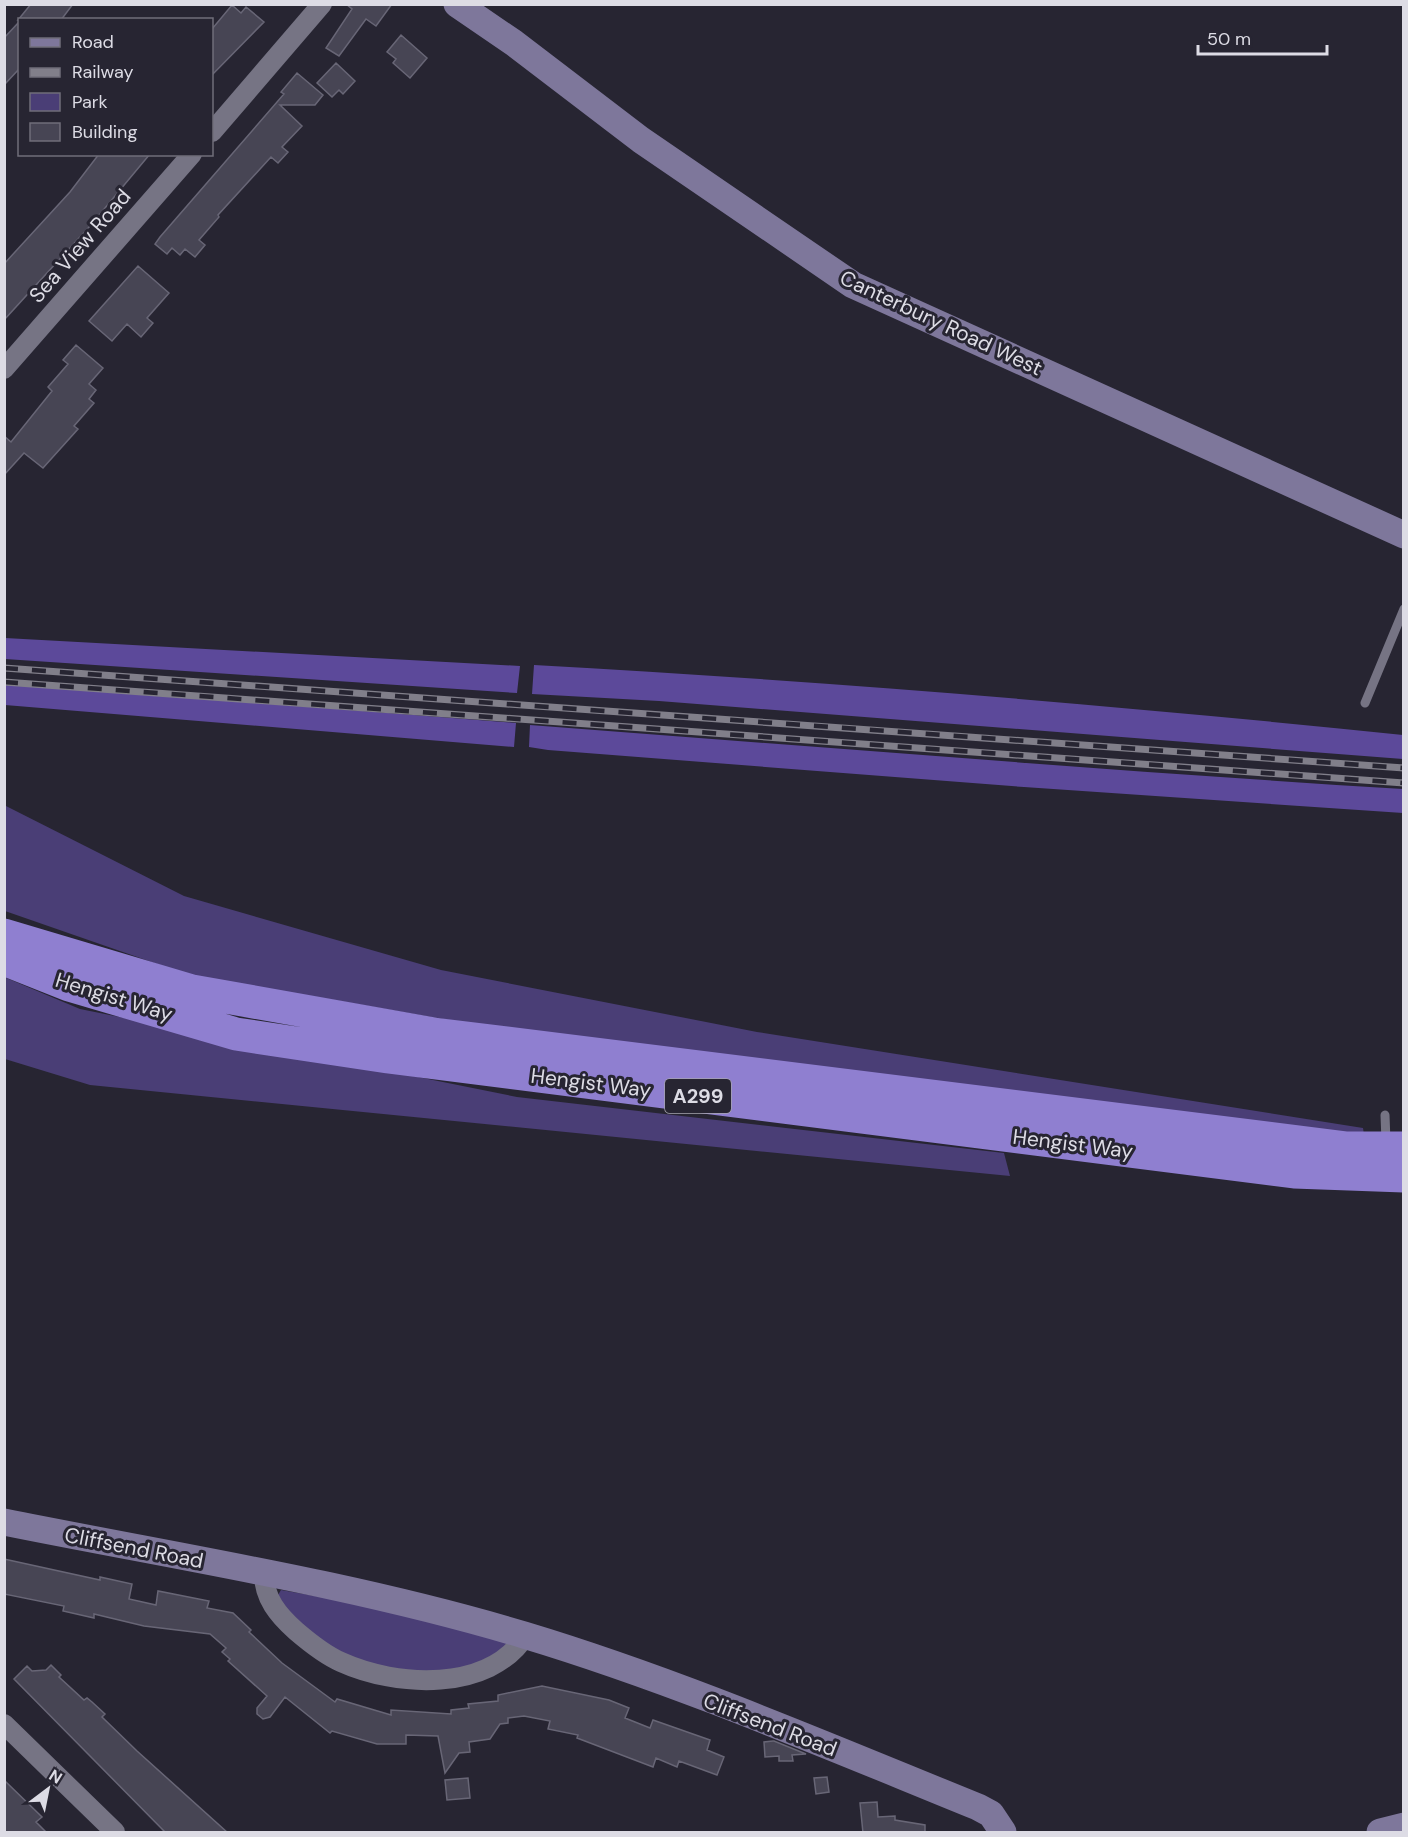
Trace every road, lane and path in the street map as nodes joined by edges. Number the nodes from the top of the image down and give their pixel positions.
1 (322, 4) edge
2 (457, 4) edge
3 (213, 131) edge
4 (190, 156) edge
5 (4, 369) edge
6 (1404, 535) edge
7 (1404, 609) edge
8 (1365, 703) dead end
9 (4, 935) edge
10 (4, 959) edge
11 (1385, 1115) dead end
12 (1395, 1148) edge
13 (1404, 1176) edge
14 (4, 1522) edge
15 (264, 1574) junction
16 (526, 1635) junction
17 (4, 1724) edge
18 (1404, 1826) edge
19 (115, 1833) edge
20 (1003, 1833) edge
21 (1380, 1833) edge

1 - 3 street
2 - 6 street, Canterbury Road West
4 - 5 street, Sea View Road
7 - 8 lane
9 - 12 highway, Hengist Way / A299
10 - 13 highway, Hengist Way / A299
11 - 12 lane
14 - 15 street, Cliffsend Road
15 - 16 street, Cliffsend Road
15 - 16 street
16 - 20 street, Cliffsend Road
17 - 19 street
18 - 21 street

